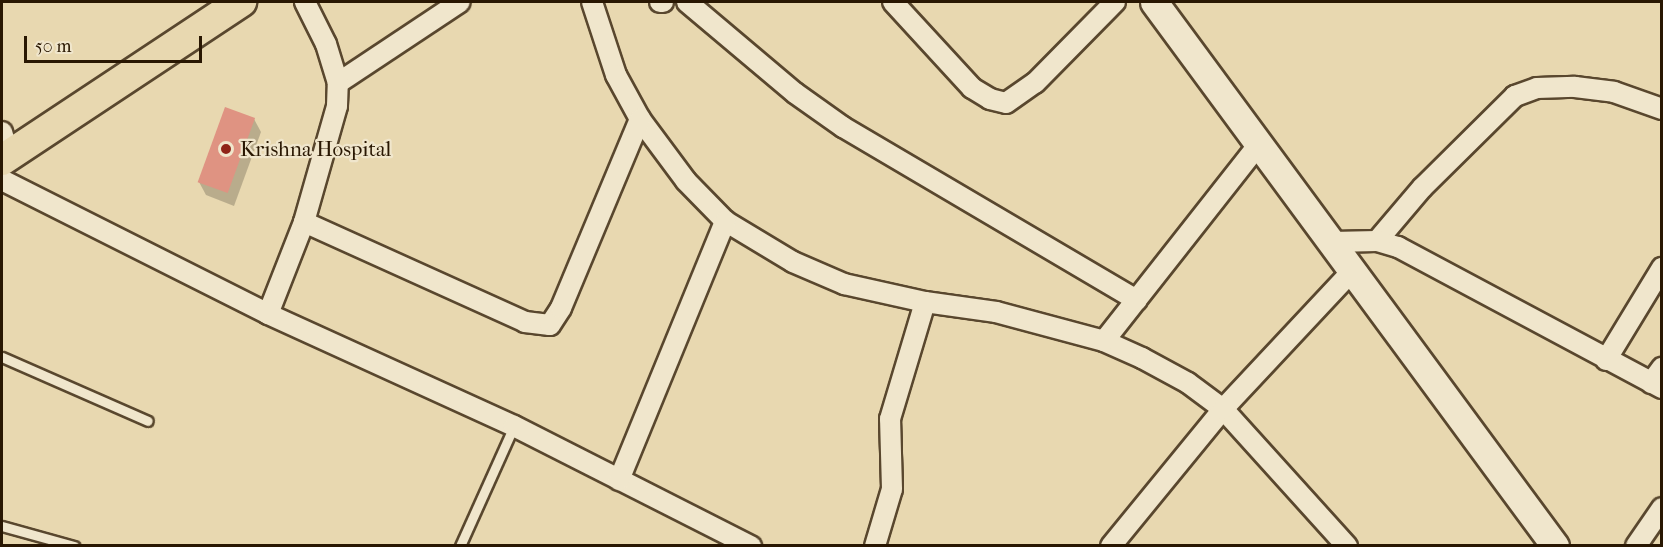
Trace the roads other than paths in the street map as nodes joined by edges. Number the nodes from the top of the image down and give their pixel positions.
1 (241, 2) edge
2 (304, 2) edge
3 (460, 2) edge
4 (592, 2) edge
5 (687, 2) edge
6 (893, 2) edge
7 (1115, 2) edge
8 (1154, 2) edge
9 (338, 83) junction
10 (1662, 109) edge
11 (639, 119) junction
12 (1259, 144) junction
13 (3, 157) edge
14 (725, 221) junction
15 (304, 222) junction
16 (1377, 241) junction
17 (1332, 242) junction
18 (1662, 268) edge
19 (1353, 270) junction
20 (1137, 300) junction
21 (925, 302) junction
22 (268, 314) junction
23 (1104, 341) junction
24 (2, 357) edge
25 (1606, 360) junction
26 (1658, 380) edge
27 (1223, 409) junction
28 (148, 421) dead end
29 (514, 426) junction
30 (619, 480) junction
31 (1662, 508) edge
32 (2, 526) edge
33 (1344, 545) edge
34 (74, 546) edge
35 (460, 546) edge
36 (752, 546) edge
37 (876, 546) edge
38 (1111, 546) edge
39 (1555, 546) edge
40 (1636, 546) edge

1 - 13 main road
2 - 9 street
3 - 9 street
4 - 11 street
5 - 20 street
6 - 7 street
8 - 12 street
9 - 15 street
10 - 16 street
11 - 14 street
11 - 15 street
12 - 17 street
12 - 20 street
13 - 22 street
14 - 21 street
14 - 30 street
15 - 22 street
16 - 17 street
16 - 25 street
17 - 19 street
18 - 25 street
19 - 27 street
19 - 39 street
20 - 23 street
21 - 23 street
21 - 37 street
22 - 29 street
23 - 27 street
24 - 28 lane
25 - 26 street
27 - 33 street
27 - 38 street
29 - 30 street
29 - 35 lane
30 - 36 street
31 - 40 street
32 - 34 lane

